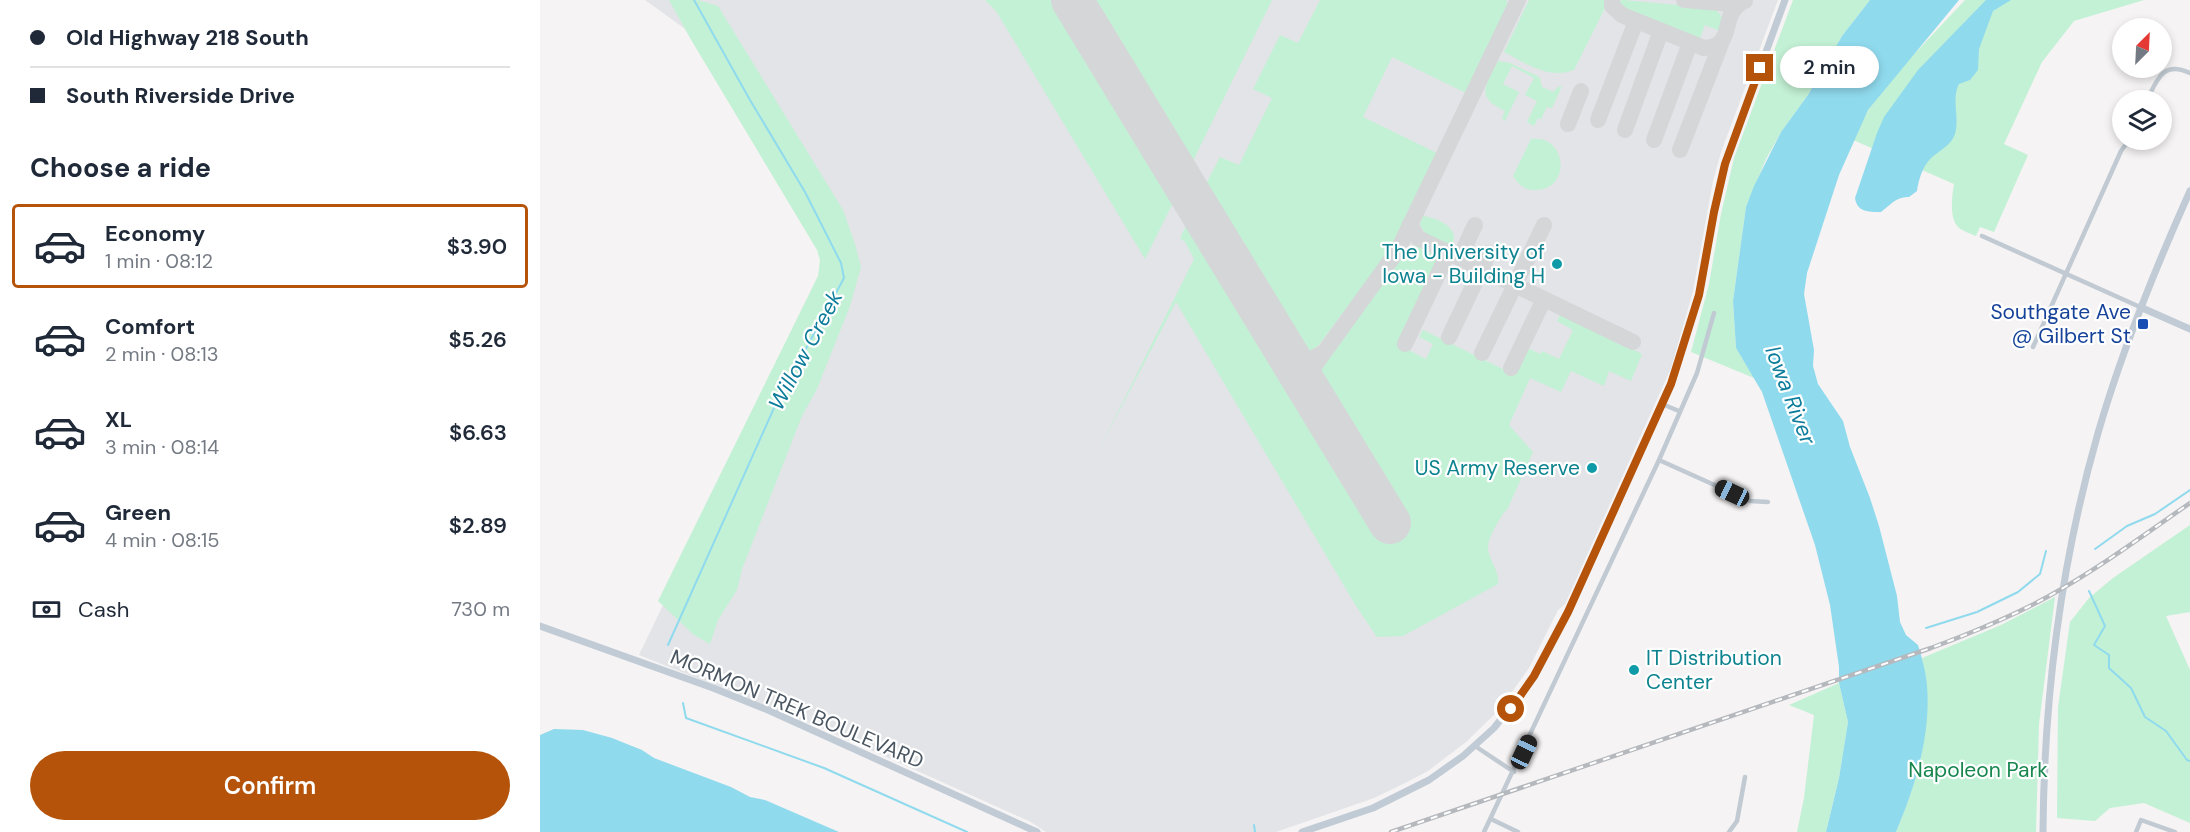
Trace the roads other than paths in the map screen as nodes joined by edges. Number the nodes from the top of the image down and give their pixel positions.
1 (1785, 0) edge
2 (2190, 73) edge
3 (2152, 90) edge
4 (2122, 150) edge
5 (2190, 191) edge
6 (1982, 236) dead end
7 (2066, 273) junction
8 (2140, 307) junction
9 (1714, 313) dead end
10 (2190, 329) edge
11 (2033, 347) dead end
12 (1662, 404) junction
13 (1679, 411) junction
14 (1659, 460) junction
15 (1768, 502) dead end
16 (540, 626) edge
17 (1475, 746) junction
18 (1514, 772) junction
19 (1745, 777) dead end
20 (1491, 819) junction
21 (1037, 832) edge
22 (1302, 832) edge
23 (1484, 832) edge
24 (1518, 832) edge
25 (1730, 832) edge
26 (2043, 832) edge
27 (2136, 832) edge
28 (2175, 832) edge

1 - 12 main road
2 - 3 street
4 - 7 street
5 - 8 main road
6 - 7 street
7 - 8 street
7 - 11 street
8 - 10 main road
8 - 26 main road
9 - 13 street
12 - 13 street
12 - 17 main road
13 - 14 street
14 - 15 street
14 - 18 street
16 - 21 main road, MORMON TREK BOULEVARD
17 - 18 street
17 - 22 main road
18 - 20 street
19 - 25 street
20 - 23 street
20 - 24 street
27 - 28 street

